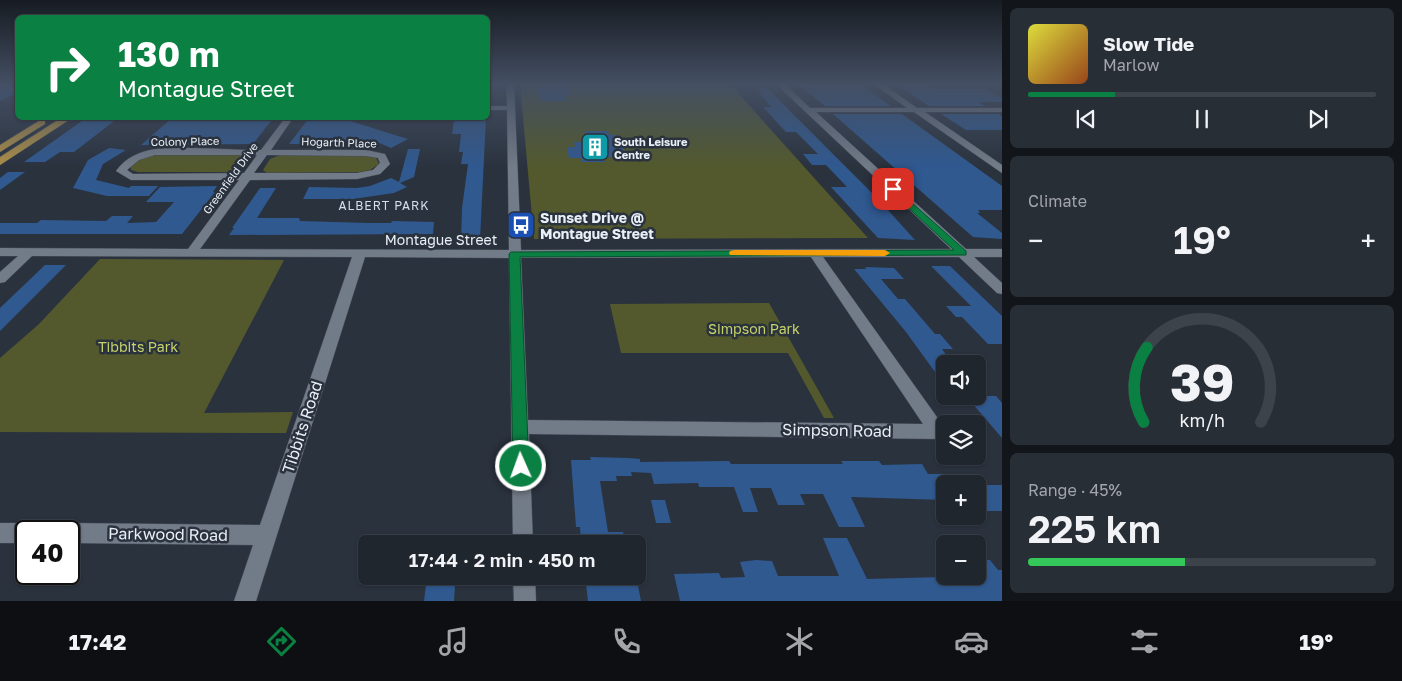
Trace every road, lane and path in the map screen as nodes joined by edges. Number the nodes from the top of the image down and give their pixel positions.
1 (510, 112) edge
2 (810, 112) edge
3 (920, 112) edge
4 (46, 120) edge
5 (64, 120) edge
6 (288, 120) edge
7 (0, 149) edge
8 (263, 153) junction
9 (0, 162) edge
10 (1001, 169) edge
11 (246, 176) junction
12 (0, 252) edge
13 (29, 252) junction
14 (191, 252) junction
15 (360, 253) junction
16 (814, 253) junction
17 (963, 253) junction
18 (1002, 253) edge
19 (515, 254) junction
20 (0, 279) edge
21 (1002, 290) edge
22 (520, 427) junction
23 (0, 532) edge
24 (15, 533) edge
25 (80, 533) edge
26 (266, 535) junction
27 (523, 535) edge
28 (524, 585) edge
29 (245, 601) edge
30 (525, 601) edge

1 - 19 street
2 - 17 street
3 - 10 street
4 - 7 main road
5 - 9 main road
6 - 8 street, Greenfield Drive
8 - 11 street, Greenfield Drive
8 - 11 street, Hogarth Place
8 - 11 street, Colony Place
11 - 14 street, Greenfield Drive
12 - 13 street, Montague Street
13 - 14 street, Montague Street
13 - 20 street
14 - 15 street, Montague Street
15 - 19 street, Montague Street
15 - 26 street, Tibbits Road
16 - 17 street, Montague Street
16 - 19 street, Montague Street
16 - 22 street, Simpson Road
17 - 18 street, Montague Street
17 - 21 street
19 - 22 street
22 - 27 street
23 - 24 street
25 - 26 street, Parkwood Road
26 - 29 street, Tibbits Road
28 - 30 street

